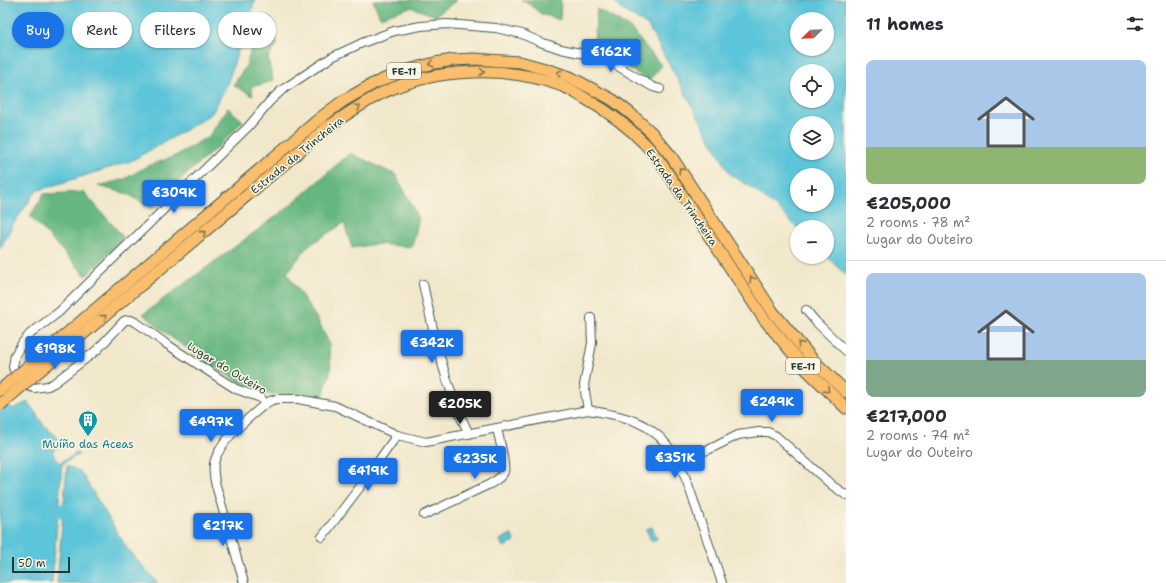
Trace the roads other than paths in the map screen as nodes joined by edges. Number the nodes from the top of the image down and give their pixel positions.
1 (660, 89) dead end
2 (423, 284) dead end
3 (806, 310) dead end
4 (591, 318) dead end
5 (846, 351) edge
6 (28, 374) junction
7 (0, 390) edge
8 (846, 392) edge
9 (265, 404) junction
10 (0, 405) edge
11 (846, 408) edge
12 (588, 410) junction
13 (497, 429) junction
14 (397, 434) junction
15 (468, 434) junction
16 (676, 456) junction
17 (846, 495) edge
18 (424, 515) dead end
19 (322, 537) dead end
20 (244, 583) edge
21 (722, 583) edge

1 - 9 street, Lugar do Outeiro
2 - 15 street
3 - 5 street
4 - 12 street
6 - 7 highway, Estrada da Trincheira / FE-11, bridge
8 -> 6 highway, Estrada da Trincheira / FE-11
6 - 10 highway, Estrada da Trincheira / FE-11, bridge
6 -> 11 highway, Estrada da Trincheira / FE-11
9 - 14 street
9 - 20 street, Lugar do Outeiro
12 - 13 street
12 - 16 street
13 - 15 street
13 - 18 street
14 - 15 street
14 - 19 street
16 - 17 street
16 - 21 street

